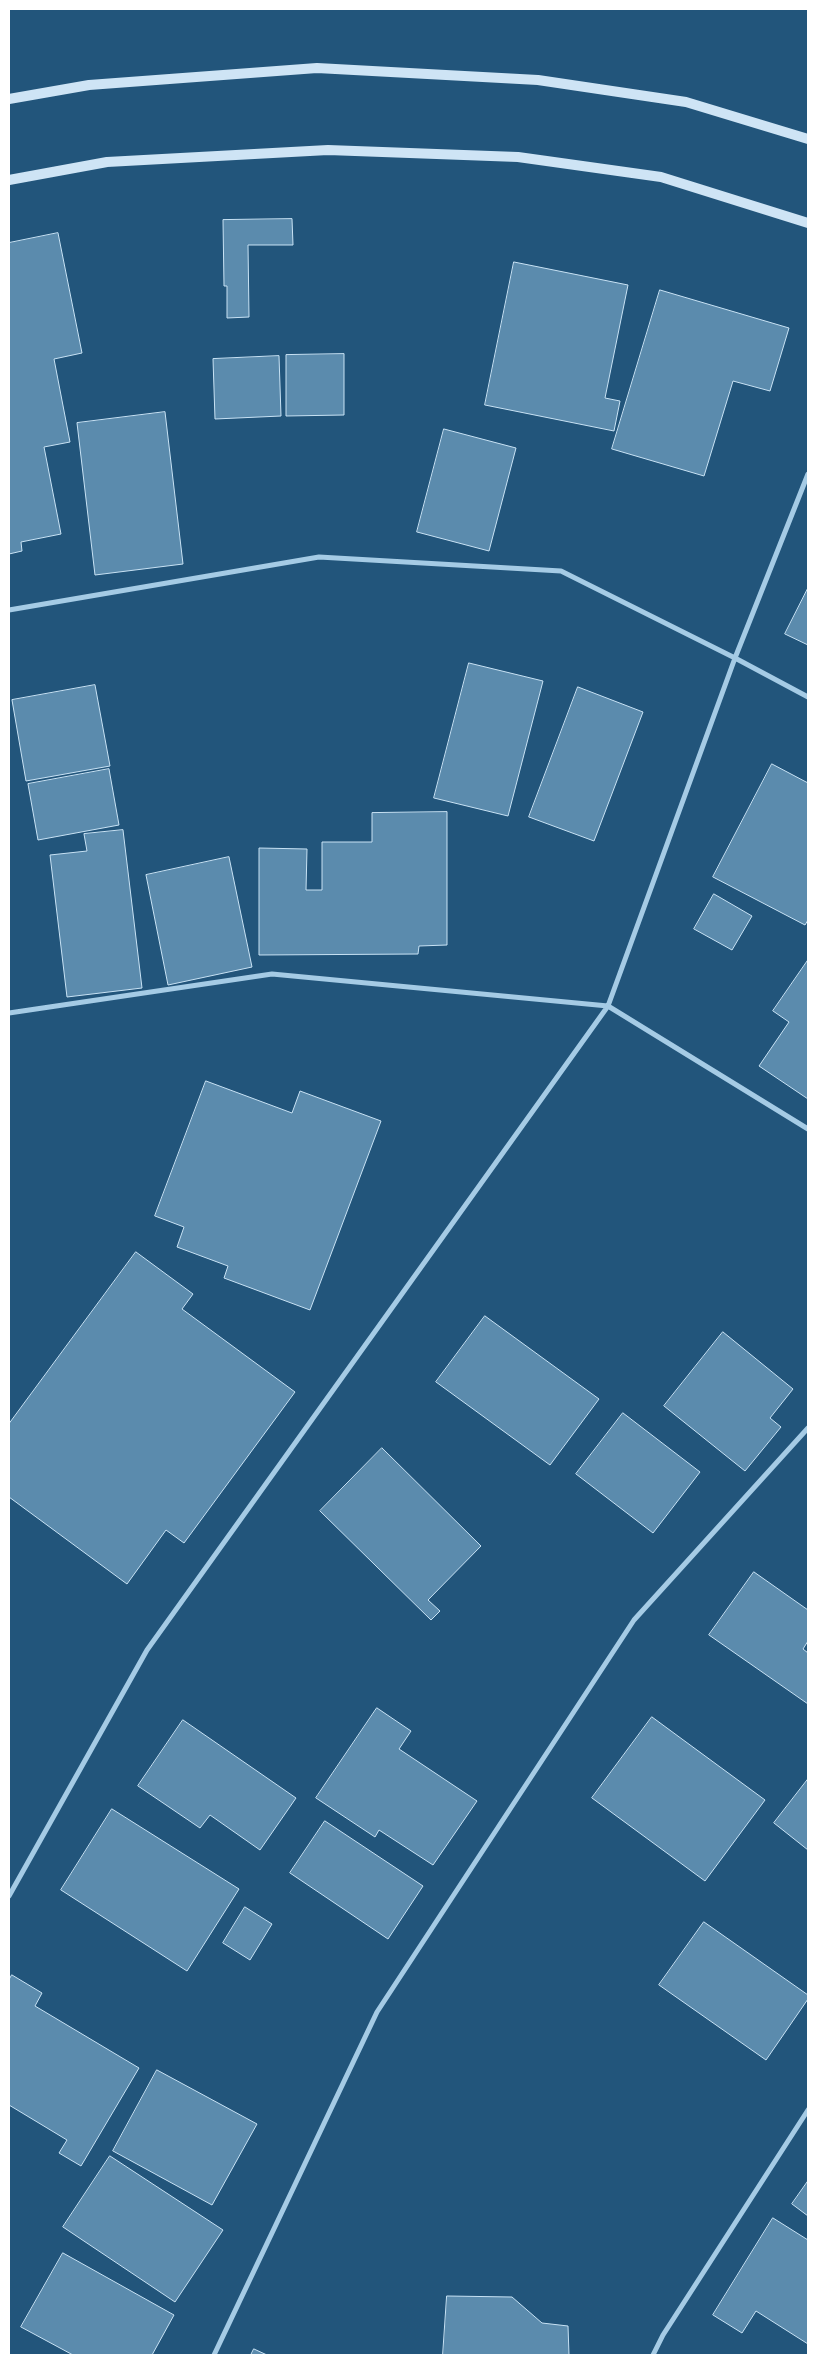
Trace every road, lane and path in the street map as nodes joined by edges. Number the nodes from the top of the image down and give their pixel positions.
1 (9, 99) edge
2 (808, 139) edge
3 (9, 180) edge
4 (808, 223) edge
5 (808, 474) edge
6 (9, 610) edge
7 (735, 658) junction
8 (808, 697) edge
9 (608, 1006) junction
10 (9, 1013) edge
11 (808, 1129) edge
12 (808, 1428) edge
13 (9, 1896) edge
14 (808, 2110) edge
15 (214, 2355) edge
16 (653, 2355) edge

1 - 2 main road
3 - 4 main road
5 - 7 street
6 - 7 street
7 - 8 street
7 - 9 street
9 - 10 street
9 - 11 street
9 - 13 street
12 - 15 street
14 - 16 street

